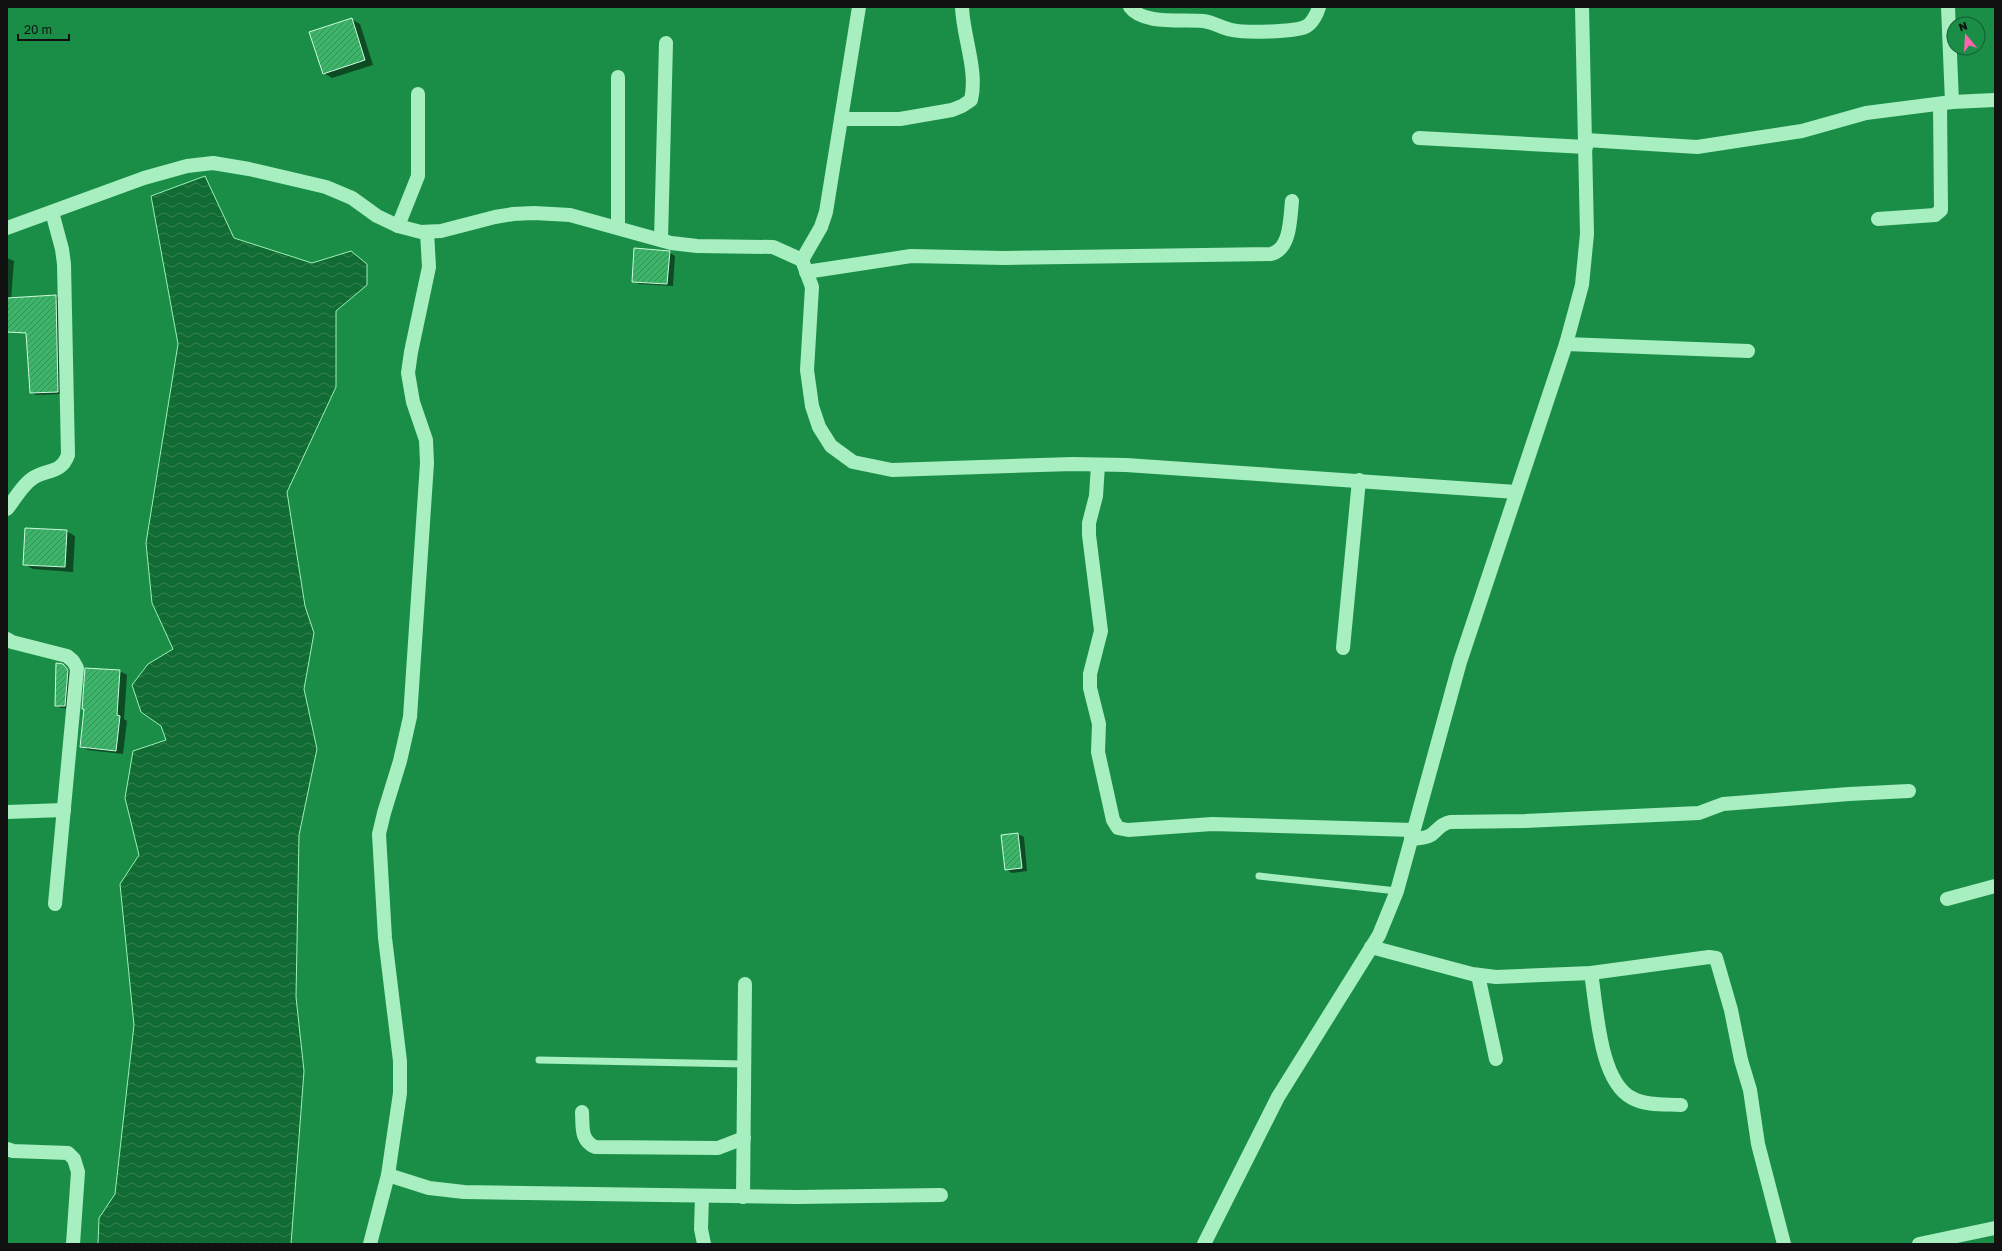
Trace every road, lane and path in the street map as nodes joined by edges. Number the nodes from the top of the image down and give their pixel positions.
1 (859, 7) edge
2 (962, 7) edge
3 (1130, 7) edge
4 (1319, 7) edge
5 (1582, 7) edge
6 (1948, 7) edge
7 (666, 43) dead end
8 (618, 77) dead end
9 (418, 94) dead end
10 (1995, 100) edge
11 (1946, 104) junction
12 (841, 119) junction
13 (1419, 138) dead end
14 (1586, 143) junction
15 (1292, 201) dead end
16 (52, 212) junction
17 (1878, 220) dead end
18 (398, 226) junction
19 (618, 227) junction
20 (7, 228) edge
21 (427, 232) junction
22 (661, 240) junction
23 (804, 266) junction
24 (1566, 344) junction
25 (1748, 352) dead end
26 (1098, 465) junction
27 (1359, 480) junction
28 (1516, 492) junction
29 (7, 509) edge
30 (7, 639) edge
31 (1343, 648) dead end
32 (1909, 791) dead end
33 (64, 810) junction
34 (7, 812) edge
35 (1412, 835) junction
36 (1259, 876) dead end
37 (1995, 886) edge
38 (1396, 891) junction
39 (1947, 899) dead end
40 (55, 904) dead end
41 (1371, 947) junction
42 (1591, 973) junction
43 (1478, 975) junction
44 (745, 984) dead end
45 (1496, 1059) dead end
46 (539, 1060) dead end
47 (744, 1064) junction
48 (1681, 1105) dead end
49 (582, 1112) dead end
50 (744, 1138) junction
51 (7, 1149) edge
52 (388, 1175) junction
53 (941, 1195) dead end
54 (702, 1196) junction
55 (743, 1197) junction
56 (1995, 1228) edge
57 (73, 1244) edge
58 (370, 1244) edge
59 (704, 1244) edge
60 (1204, 1244) edge
61 (1784, 1244) edge
62 (1919, 1244) edge

1 - 12 street
2 - 12 street
3 - 4 street
5 - 14 street
6 - 11 street
7 - 22 street
8 - 19 street
9 - 18 street
10 - 11 street
11 - 14 street
11 - 17 street
12 - 23 street
13 - 14 street
14 - 24 street
15 - 23 street
16 - 18 street
16 - 20 street
16 - 29 street
18 - 21 street
19 - 21 street
19 - 22 street
21 - 52 street
22 - 23 street
23 - 26 street
24 - 25 street
24 - 28 street
26 - 27 street
26 - 35 street
27 - 28 street
27 - 31 street
28 - 35 street
30 - 33 street
32 - 35 street
33 - 34 street
33 - 40 street
35 - 38 street
36 - 38 lane
37 - 39 street
38 - 41 street
41 - 43 street
41 - 60 street
42 - 43 street
42 - 48 street
42 - 61 street
43 - 45 street
44 - 47 street
46 - 47 lane
47 - 50 street
49 - 50 street
50 - 55 street
51 - 57 street
52 - 54 street
52 - 58 street
53 - 55 street
54 - 55 street
54 - 59 street
56 - 62 street

